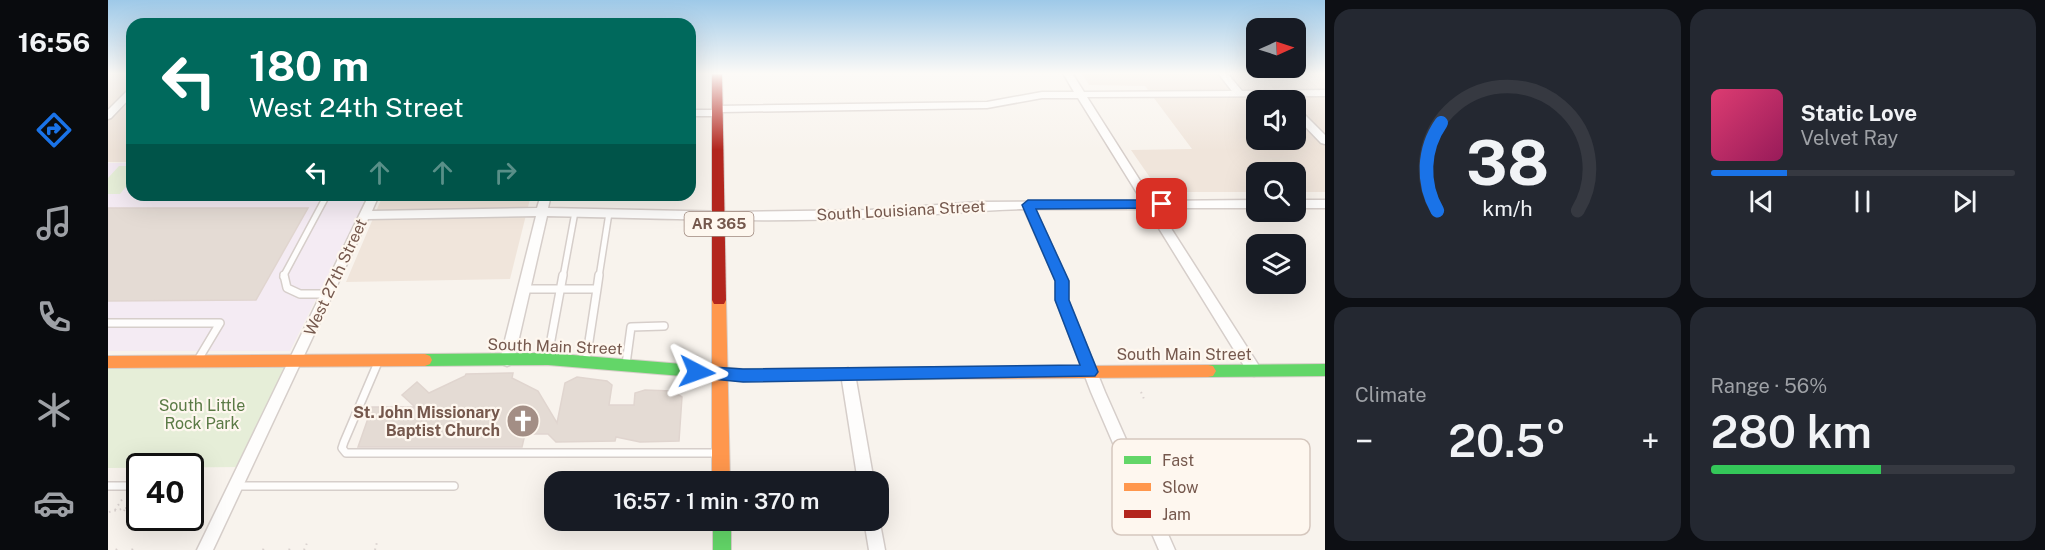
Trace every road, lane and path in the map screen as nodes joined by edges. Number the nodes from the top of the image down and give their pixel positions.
1 (124, 99) edge
2 (718, 99) edge
3 (1015, 99) edge
4 (1083, 99) edge
5 (126, 110) edge
6 (110, 111) edge
7 (718, 111) junction
8 (696, 113) edge
9 (1306, 121) edge
10 (1325, 141) edge
11 (324, 201) edge
12 (371, 201) edge
13 (545, 201) edge
14 (1149, 204) junction
15 (1246, 204) edge
16 (1306, 204) edge
17 (1325, 204) edge
18 (1028, 205) junction
19 (542, 212) junction
20 (575, 212) junction
21 (609, 213) junction
22 (718, 214) junction
23 (365, 215) junction
24 (561, 288) junction
25 (524, 289) junction
26 (597, 289) junction
27 (327, 294) junction
28 (108, 323) edge
29 (664, 326) dead end
30 (379, 359) junction
31 (548, 359) junction
32 (296, 360) junction
33 (507, 360) junction
34 (198, 361) junction
35 (586, 361) junction
36 (108, 362) edge
37 (626, 365) junction
38 (1254, 370) junction
39 (1325, 370) edge
40 (1090, 372) junction
41 (720, 374) junction
42 (848, 374) junction
43 (1141, 392) dead end
44 (1144, 399) dead end
45 (1119, 439) edge
46 (721, 453) junction
47 (721, 471) edge
48 (864, 471) edge
49 (108, 486) edge
50 (126, 486) edge
51 (236, 486) junction
52 (454, 486) dead end
53 (123, 498) dead end
54 (126, 508) edge
55 (111, 512) edge
56 (722, 531) edge
57 (874, 531) edge
58 (1161, 535) edge
59 (377, 542) dead end
60 (307, 543) dead end
61 (205, 550) edge
62 (304, 550) edge
63 (375, 550) edge
64 (722, 550) edge
65 (877, 550) edge
66 (1167, 550) edge

1 - 6 street
2 - 7 main road, AR 365
3 - 7 street
4 - 14 street
5 - 6 street
7 - 8 street
7 - 22 main road, AR 365
9 - 10 street
11 - 27 lane
12 - 23 street, West 27th Street
13 - 19 street
14 - 15 street, South Louisiana Street
14 - 18 street, South Louisiana Street
14 - 38 street
16 - 17 street
18 - 22 street, South Louisiana Street
18 - 40 street
19 - 20 street, South Louisiana Street
19 - 23 street, South Louisiana Street
19 - 25 street
20 - 21 street, South Louisiana Street
20 - 24 lane
21 - 22 street, South Louisiana Street
21 - 26 lane
22 - 41 main road, AR 365
23 - 27 street, West 27th Street
24 - 25 lane
24 - 26 lane
24 - 31 lane
25 - 33 street
26 - 35 lane
27 - 32 street, West 27th Street
28 - 34 lane
29 - 37 lane
30 - 32 main road, South Main Street
30 - 33 main road, South Main Street
30 - 46 lane
31 - 33 main road, South Main Street
31 - 35 main road, South Main Street
32 - 34 main road, South Main Street
32 - 51 street, West 27th Street
34 - 36 main road, South Main Street
35 - 37 main road, South Main Street
37 - 41 main road, South Main Street
38 - 39 main road, South Main Street
38 - 40 main road, South Main Street
40 - 42 main road, South Main Street
40 - 45 street
41 - 42 main road, South Main Street
41 - 46 main road, AR 365
42 - 48 street
43 - 44 path
46 - 47 main road, AR 365
49 - 50 lane
51 - 52 lane
51 - 61 street, West 27th Street
53 - 55 path
54 - 55 path
56 - 64 main road
57 - 65 street
58 - 66 street
59 - 63 path
60 - 62 path

